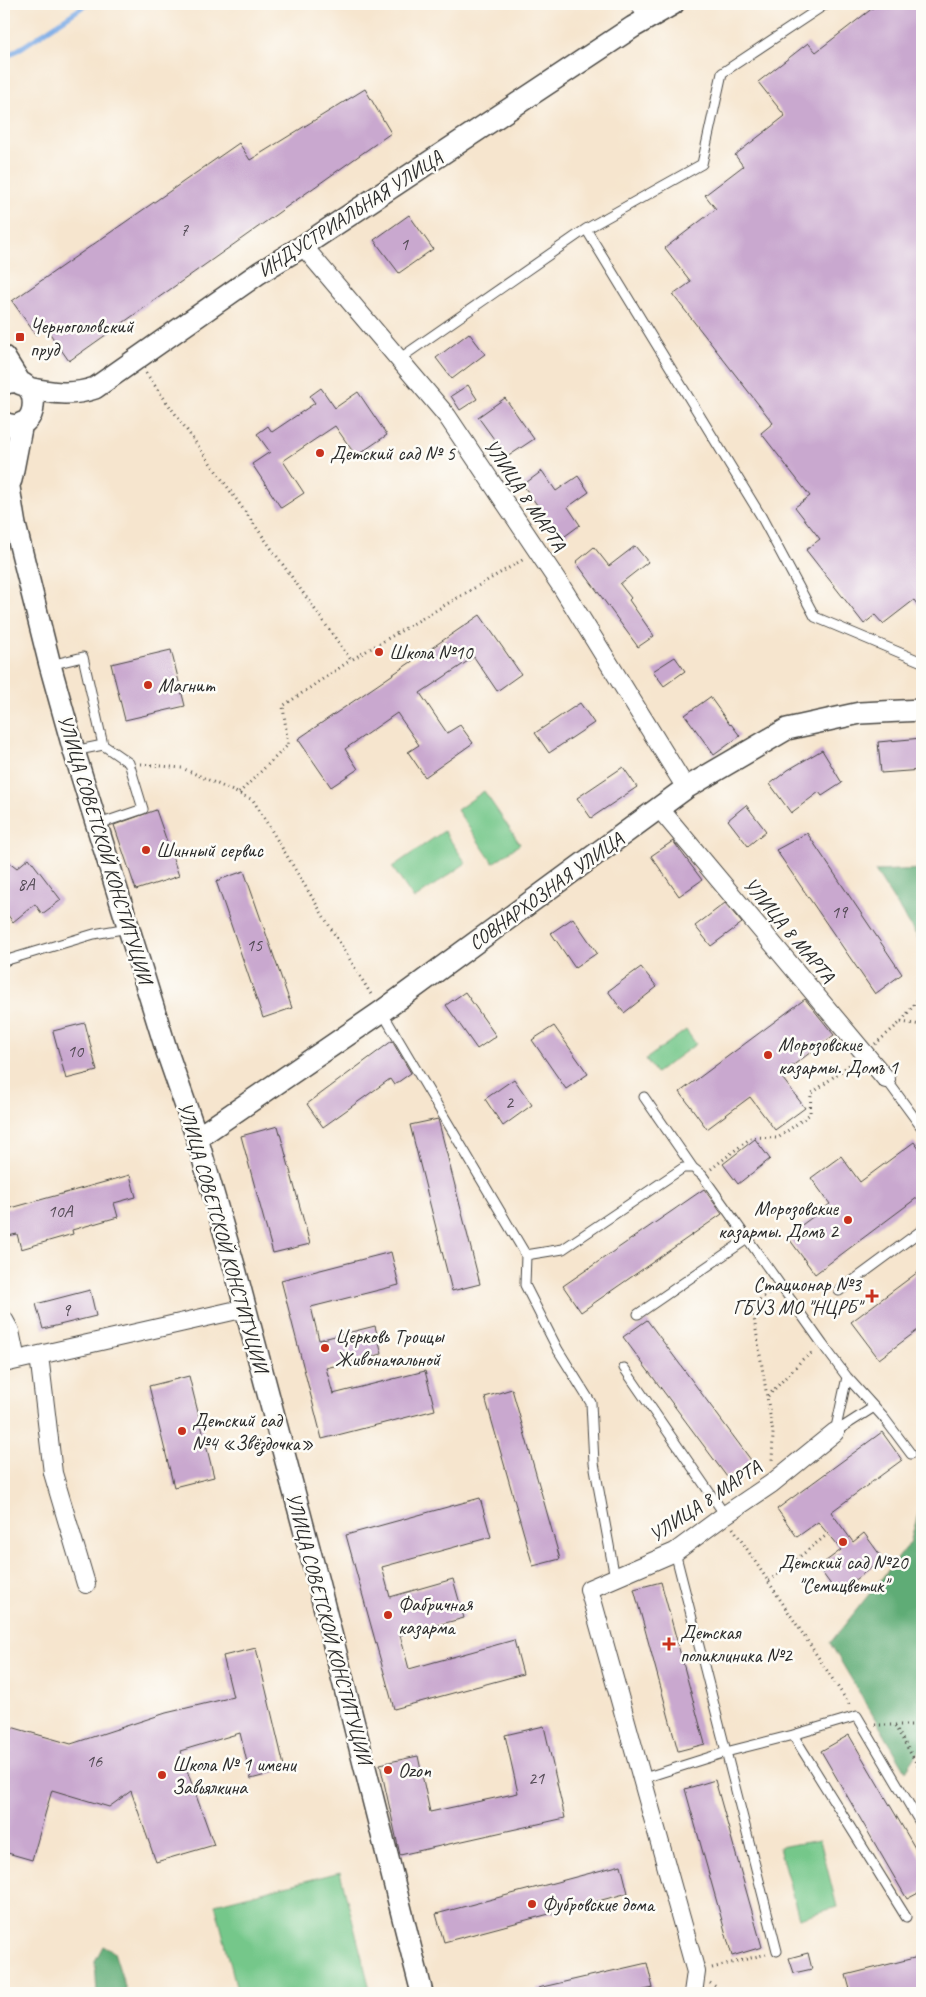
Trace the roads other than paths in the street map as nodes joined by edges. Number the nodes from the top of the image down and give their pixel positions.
1 (673, 4) edge
2 (826, 4) edge
3 (640, 12) edge
4 (586, 230) junction
5 (303, 246) junction
6 (4, 357) edge
7 (399, 359) junction
8 (18, 385) edge
9 (64, 394) junction
10 (17, 422) edge
11 (4, 460) edge
12 (8, 498) edge
13 (922, 662) edge
14 (50, 665) junction
15 (922, 710) edge
16 (103, 745) junction
17 (74, 752) junction
18 (686, 788) junction
19 (659, 808) junction
20 (96, 825) junction
21 (129, 928) junction
22 (4, 961) edge
23 (381, 1012) junction
24 (886, 1079) joint
25 (644, 1097) dead end
26 (922, 1128) edge
27 (197, 1138) junction
28 (693, 1168) junction
29 (922, 1230) edge
30 (747, 1239) junction
31 (526, 1255) junction
32 (839, 1291) dead end
33 (246, 1308) junction
34 (638, 1314) dead end
35 (4, 1320) edge
36 (39, 1355) junction
37 (10, 1362) edge
38 (624, 1368) dead end
39 (847, 1377) junction
40 (874, 1407) junction
41 (835, 1432) junction
42 (912, 1454) dead end
43 (725, 1515) junction
44 (675, 1552) junction
45 (615, 1578) junction
46 (86, 1584) dead end
47 (793, 1735) junction
48 (726, 1752) junction
49 (641, 1779) junction
50 (922, 1826) edge
51 (906, 1917) dead end
52 (776, 1952) road end
53 (422, 1993) edge
54 (693, 1993) edge

1 - 3 street, ИНДУСТРИАЛЬНАЯ УЛИЦА
2 - 4 lane
3 - 5 street, ИНДУСТРИАЛЬНАЯ УЛИЦА
4 - 7 lane
4 - 13 lane
5 - 7 street, УЛИЦА 8 МАРТА
5 - 9 street, ИНДУСТРИАЛЬНАЯ УЛИЦА
6 - 8 street
7 - 18 street, УЛИЦА 8 МАРТА
8 - 9 street
8 - 10 street
9 - 10 street, ИНДУСТРИАЛЬНАЯ УЛИЦА
10 - 12 street
11 - 12 street, УЛИЦА СОВЕТСКОЙ КОНСТИТУЦИИ
12 - 14 street, УЛИЦА СОВЕТСКОЙ КОНСТИТУЦИИ
14 - 16 lane
14 - 17 street, УЛИЦА СОВЕТСКОЙ КОНСТИТУЦИИ
15 - 18 street, СОВНАРХОЗНАЯ УЛИЦА
16 - 17 lane
16 - 20 lane
17 - 20 street, УЛИЦА СОВЕТСКОЙ КОНСТИТУЦИИ
18 - 19 street, СОВНАРХОЗНАЯ УЛИЦА
19 - 23 street, СОВНАРХОЗНАЯ УЛИЦА
19 - 24 street, УЛИЦА 8 МАРТА
20 - 21 street, УЛИЦА СОВЕТСКОЙ КОНСТИТУЦИИ
21 - 22 lane
21 - 27 street, УЛИЦА СОВЕТСКОЙ КОНСТИТУЦИИ
23 - 27 street, СОВНАРХОЗНАЯ УЛИЦА
23 - 31 lane
24 - 26 lane
25 - 28 lane
27 - 33 street, УЛИЦА СОВЕТСКОЙ КОНСТИТУЦИИ
28 - 30 lane
28 - 31 lane
29 - 32 lane
30 - 34 lane
30 - 39 lane
31 - 45 lane
33 - 36 street
33 - 53 street, УЛИЦА СОВЕТСКОЙ КОНСТИТУЦИИ
35 - 37 street
36 - 37 street
36 - 46 street
38 - 43 lane
39 - 40 lane
39 - 41 lane
40 - 41 lane
40 - 42 lane
41 - 43 street, УЛИЦА 8 МАРТА
43 - 44 street, УЛИЦА 8 МАРТА
44 - 45 street, УЛИЦА 8 МАРТА
44 - 48 lane
45 - 49 street, УЛИЦА 8 МАРТА
47 - 48 lane
47 - 50 lane
47 - 51 lane
48 - 49 lane
48 - 52 lane
49 - 54 street

